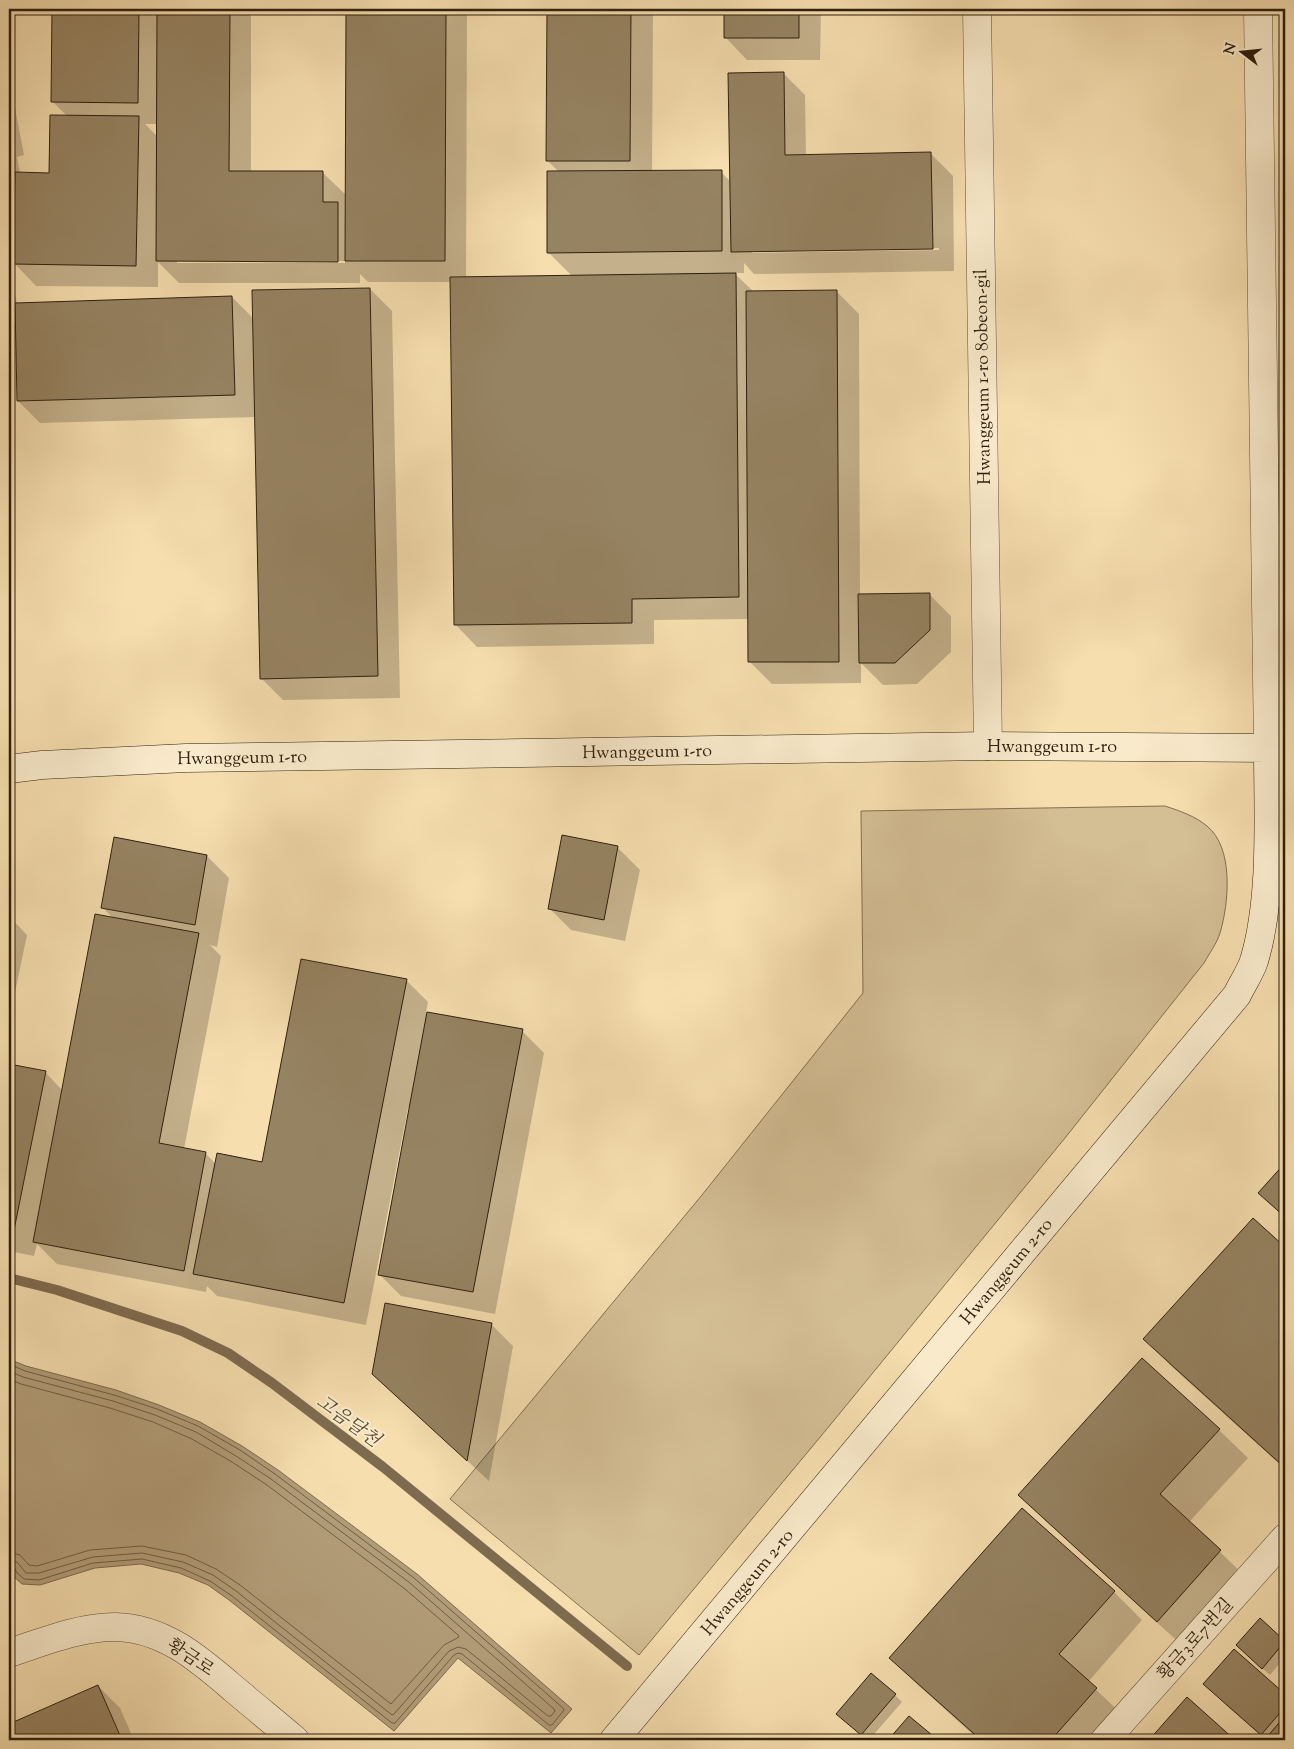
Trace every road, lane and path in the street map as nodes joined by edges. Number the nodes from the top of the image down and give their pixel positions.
1 (977, 9) edge
2 (1258, 9) edge
3 (988, 746) junction
4 (1277, 748) edge
5 (9, 768) edge
6 (1285, 1538) edge
7 (9, 1653) edge
8 (295, 1740) edge
9 (614, 1740) edge
10 (1105, 1740) edge

1 - 3 street, Hwanggeum 1-ro 80beon-gil
2 - 4 street, Hwanggeum 2-ro
3 - 4 street, Hwanggeum 1-ro
3 - 5 street, Hwanggeum 1-ro
4 - 9 street, Hwanggeum 2-ro
6 - 10 street, 황금3로7번길
7 - 8 street, 황금로

